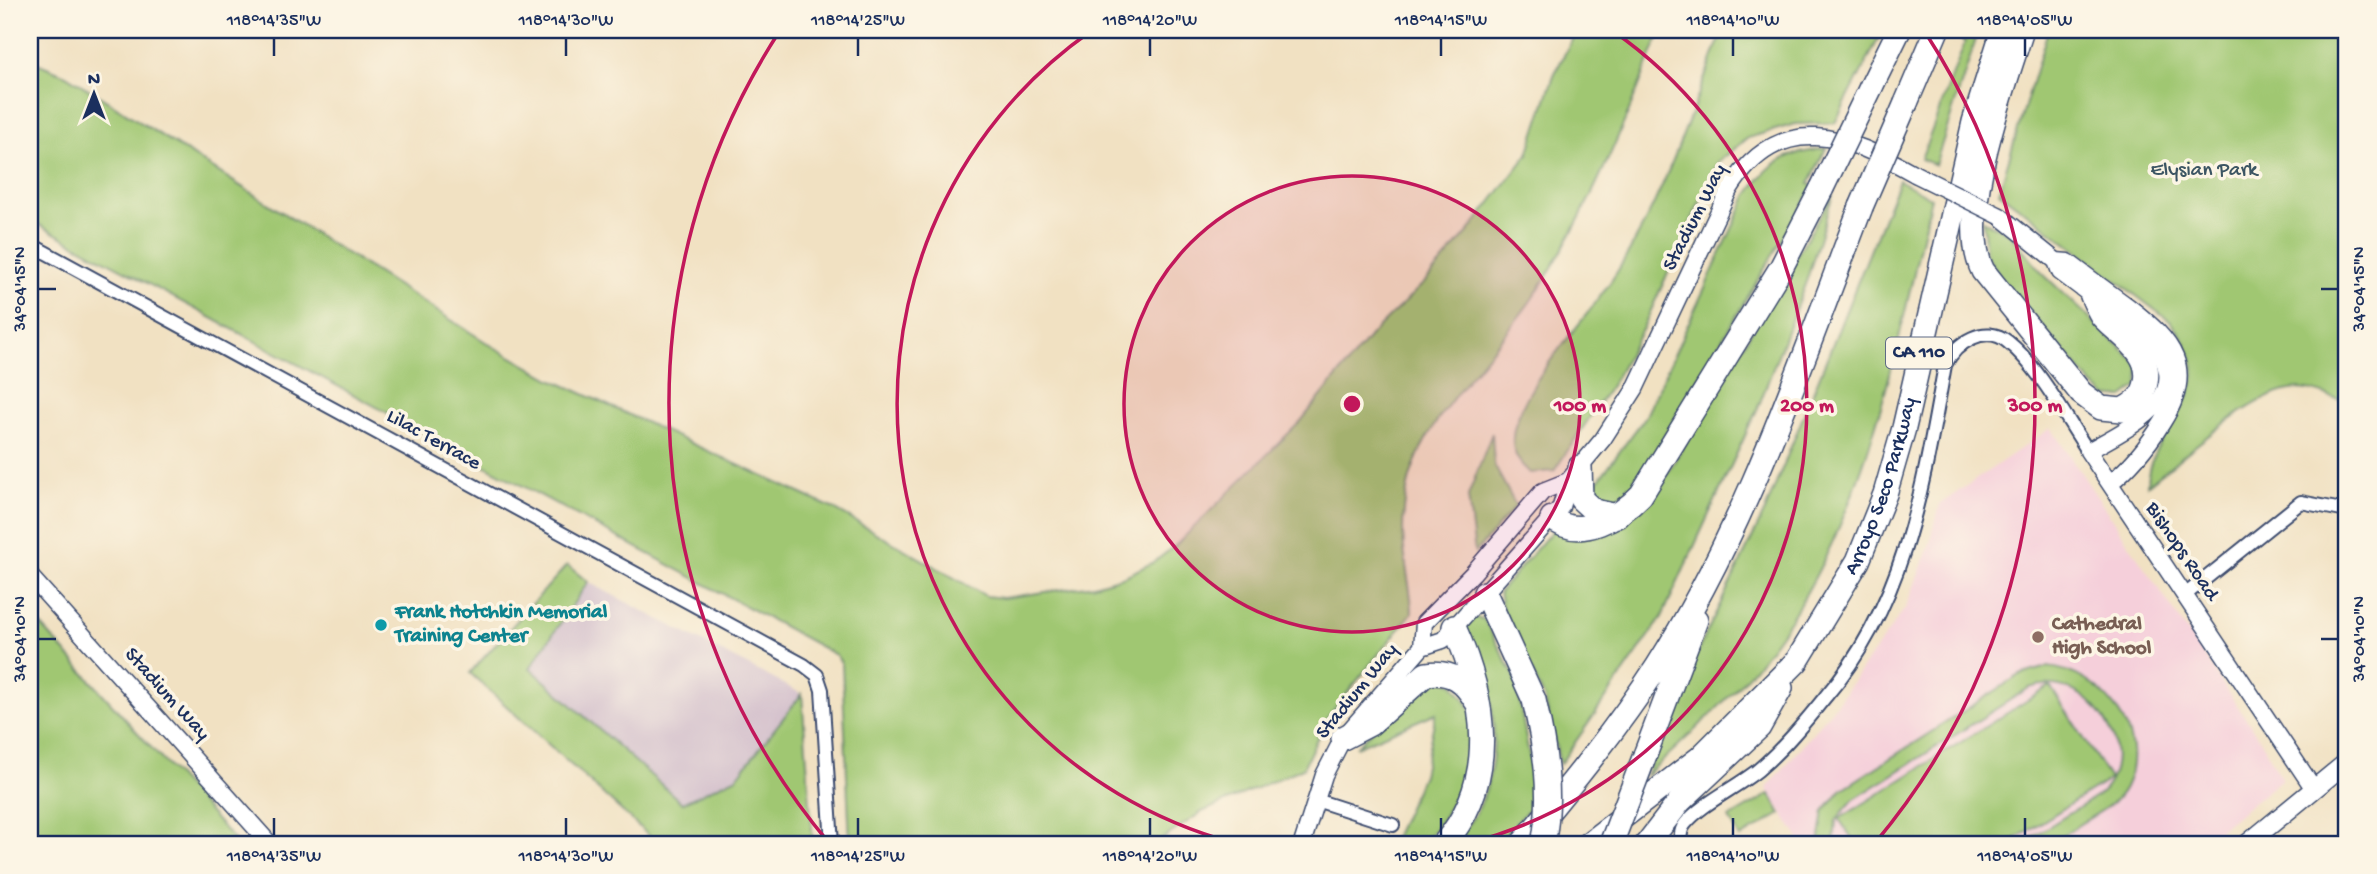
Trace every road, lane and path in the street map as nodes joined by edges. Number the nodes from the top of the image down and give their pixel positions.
1 (1899, 30) edge
2 (1937, 30) edge
3 (2003, 30) edge
4 (2022, 30) edge
5 (30, 244) edge
6 (2056, 261) junction
7 (2092, 296) junction
8 (2088, 451) junction
9 (1574, 474) junction
10 (2110, 483) junction
11 (2347, 511) edge
12 (1617, 516) junction
13 (1552, 518) junction
14 (1722, 548) junction
15 (30, 576) edge
16 (1485, 593) junction
17 (2185, 595) junction
18 (1454, 628) junction
19 (1422, 647) junction
20 (1797, 661) junction
21 (1481, 708) junction
22 (1343, 738) junction
23 (2347, 762) edge
24 (2314, 789) junction
25 (1316, 800) junction
26 (1393, 825) dead end
27 (270, 844) edge
28 (832, 844) edge
29 (1302, 844) edge
30 (1444, 844) edge
31 (1522, 844) edge
32 (1543, 844) edge
33 (1588, 844) edge
34 (1611, 844) edge
35 (1647, 844) edge
36 (1681, 844) edge
37 (2247, 844) edge

1 - 12 highway, bridge
2 - 14 highway, bridge
3 - 20 highway, Arroyo Seco Parkway / CA 110
4 - 7 highway
5 - 28 street, Lilac Terrace
6 - 7 street, Stadium Way
6 - 9 street, Stadium Way, bridge
6 - 10 street, Stadium Way
7 - 8 street, Stadium Way
8 - 10 street, Bishops Road
8 - 36 street, Bishops Road
9 - 12 highway
9 - 13 street, Stadium Way
9 - 19 street, Stadium Way
10 - 17 street, Bishops Road
11 - 17 street
12 - 13 highway
13 - 16 street, Stadium Way
14 - 31 highway
14 - 34 highway, bridge
15 - 27 street, Stadium Way
16 - 18 street, Stadium Way
16 - 32 highway, bridge
17 - 24 street, Bishops Road
18 - 19 street, Stadium Way
18 - 21 highway
19 - 22 street, Stadium Way
20 - 33 highway, Arroyo Seco Parkway / CA 110
20 - 35 highway
21 - 22 highway
21 - 30 highway
22 - 25 street, Stadium Way
23 - 24 main road
24 - 37 main road
25 - 26 street
25 - 29 street, Stadium Way

